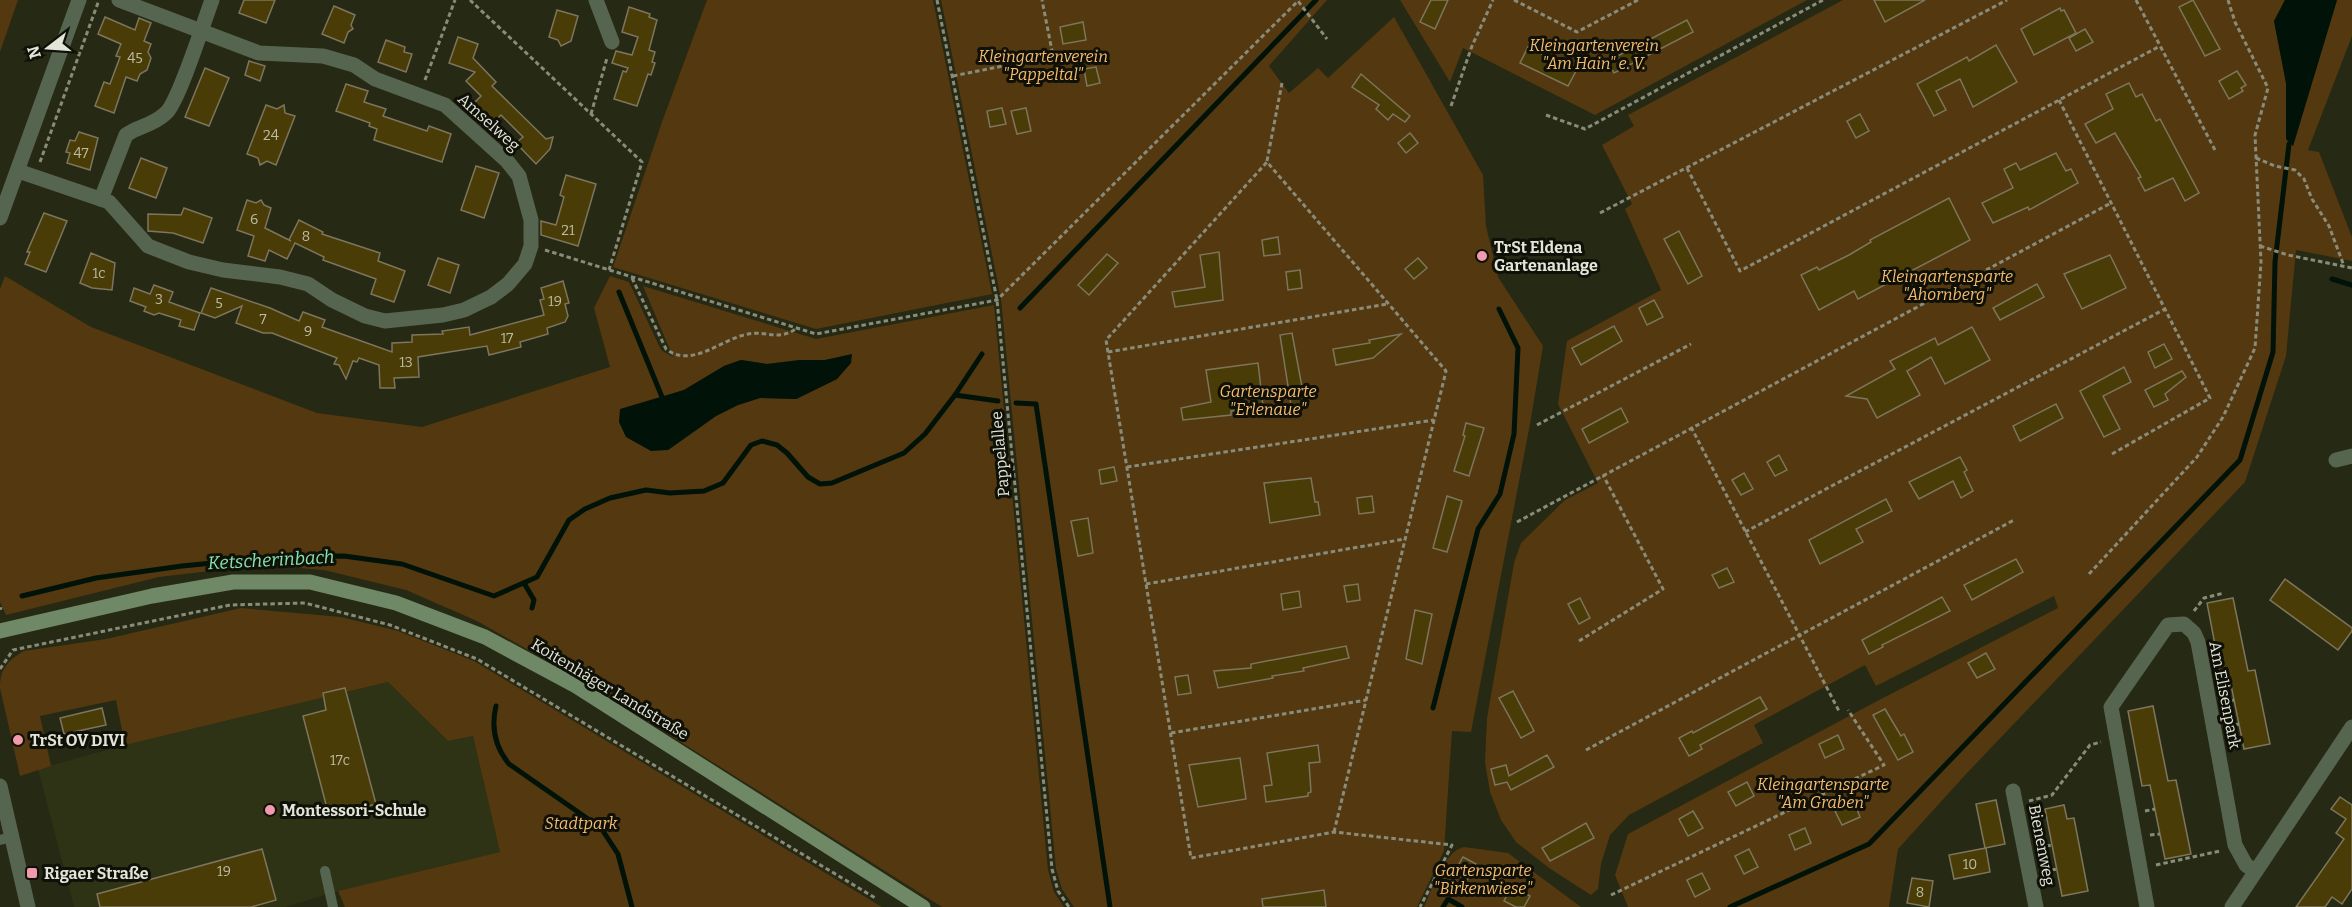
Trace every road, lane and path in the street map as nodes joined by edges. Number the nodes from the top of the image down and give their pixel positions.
1 (79, 0) edge
2 (99, 0) edge
3 (119, 0) edge
4 (212, 0) edge
5 (455, 0) edge
6 (470, 0) edge
7 (596, 0) edge
8 (937, 0) edge
9 (1042, 0) edge
10 (1493, 0) edge
11 (1514, 0) edge
12 (1638, 0) edge
13 (1823, 0) edge
14 (2007, 0) edge
15 (2136, 0) edge
16 (2228, 0) edge
17 (200, 30) junction
18 (1327, 39) dead end
19 (612, 42) joint
20 (2160, 46) junction
21 (953, 76) junction
22 (1282, 83) dead end
23 (420, 95) junction
24 (2060, 100) junction
25 (1451, 106) dead end
26 (591, 114) junction
27 (1546, 115) dead end
28 (2215, 150) dead end
29 (2256, 158) junction
30 (1267, 162) junction
31 (1687, 168) junction
32 (18, 171) junction
33 (34, 176) junction
34 (101, 199) junction
35 (2111, 203) junction
36 (1600, 213) dead end
37 (0, 218) edge
38 (531, 246) junction
39 (2260, 246) junction
40 (2344, 266) junction
41 (2352, 268) edge
42 (609, 270) junction
43 (632, 278) junction
44 (997, 300) junction
45 (1388, 304) junction
46 (2165, 309) junction
47 (797, 328) junction
48 (1691, 344) dead end
49 (1108, 352) junction
50 (1434, 420) junction
51 (1537, 425) dead end
52 (1691, 427) junction
53 (2112, 454) dead end
54 (2352, 456) edge
55 (2336, 460) dead end
56 (1127, 468) junction
57 (1603, 475) junction
58 (2014, 520) dead end
59 (1517, 522) dead end
60 (1745, 532) junction
61 (1405, 539) junction
62 (2089, 574) dead end
63 (1146, 584) junction
64 (2224, 593) dead end
65 (2184, 624) junction
66 (0, 631) edge
67 (1799, 635) junction
68 (1579, 641) dead end
69 (0, 669) edge
70 (1366, 700) junction
71 (1848, 710) dead end
72 (1840, 713) dead end
73 (2352, 727) edge
74 (1171, 733) junction
75 (2116, 739) junction
76 (1586, 750) dead end
77 (0, 786) edge
78 (2014, 798) joint
79 (1334, 832) junction
80 (6, 839) edge
81 (2237, 847) junction
82 (2140, 868) junction
83 (325, 871) dead end
84 (2255, 871) junction
85 (1611, 895) dead end
86 (881, 901) dead end
87 (2238, 905) edge
88 (28, 907) edge
89 (333, 907) edge
90 (923, 907) edge
91 (1069, 907) edge
92 (1420, 907) edge
93 (2036, 907) edge
94 (2146, 907) edge

1 - 32 street
2 - 33 path
3 - 17 street, Amselweg
4 - 17 street
5 - 23 path
6 - 26 path
7 - 19 street
8 - 21 path, Pappelallee
9 - 21 path
10 - 25 path
11 - 12 path
13 - 27 path
14 - 31 path
15 - 20 path
16 - 29 path
17 - 23 street, Amselweg
17 - 34 street
18 - 44 path
19 - 26 path
20 - 24 path
20 - 28 path
21 - 44 path, Pappelallee
22 - 30 path
23 - 38 street, Amselweg
24 - 31 path
24 - 35 path
26 - 42 path
29 - 39 path
29 - 40 path
30 - 45 path
30 - 49 path
31 - 36 path
32 - 33 street, Amselweg
32 - 37 street
33 - 34 street, Amselweg
34 - 38 street, Amselweg
35 - 46 path
35 - 52 path
38 - 42 path
39 - 40 path
39 - 62 path
40 - 41 path
42 - 43 path
43 - 47 path
43 - 47 path
44 - 47 path
44 - 91 path, Pappelallee
45 - 49 path
45 - 50 path
46 - 53 path
46 - 60 path
48 - 51 path
49 - 56 path
50 - 56 path
50 - 61 path
52 - 57 path
52 - 60 path
54 - 55 street
56 - 63 path
57 - 59 path
57 - 68 path
58 - 67 path
60 - 67 path
61 - 63 path
61 - 70 path
63 - 74 path
64 - 65 path
65 - 75 street
65 - 81 street, Am Elisenpark
66 - 90 main road, Koitenhäger Landstraße
67 - 72 path
67 - 76 path
69 - 86 path
70 - 74 path
70 - 79 path
71 - 85 path
73 - 84 street
74 - 79 path
75 - 78 path
75 - 82 street
77 - 80 street
78 - 93 street, Bienenweg
79 - 92 path
80 - 88 street
81 - 82 path
81 - 84 street, Am Elisenpark
82 - 94 street
83 - 89 lane
84 - 87 street

